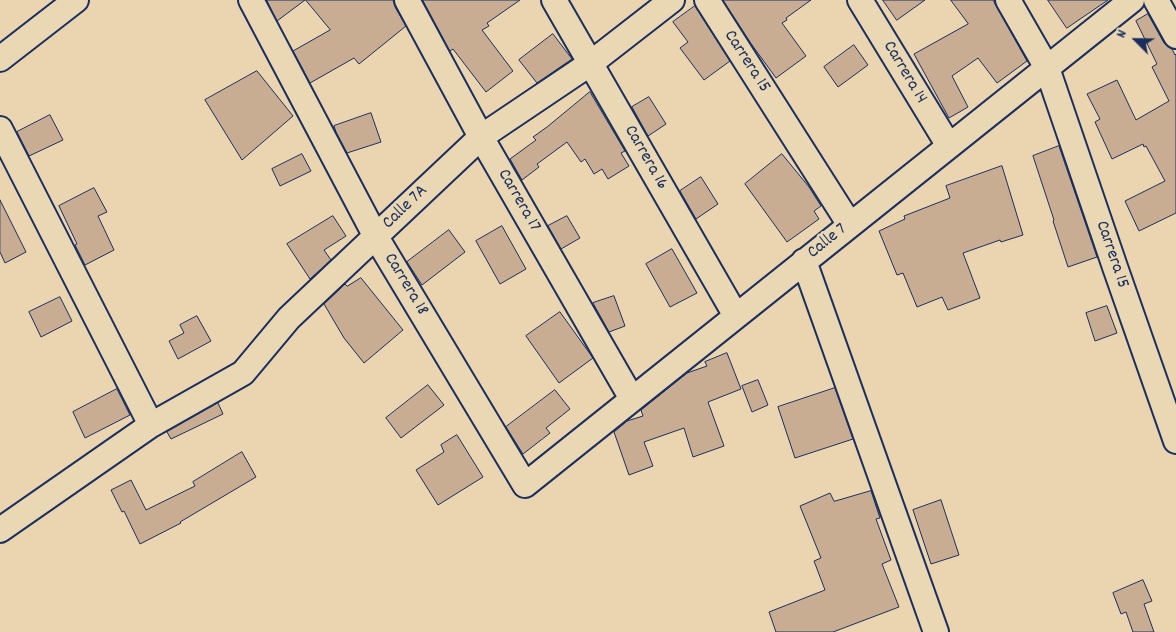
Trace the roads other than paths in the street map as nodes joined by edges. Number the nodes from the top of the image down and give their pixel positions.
1 (76, 0) edge
2 (251, 0) edge
3 (407, 0) edge
4 (554, 0) edge
5 (672, 0) edge
6 (707, 0) edge
7 (860, 0) edge
8 (1008, 0) edge
9 (1132, 0) edge
10 (1156, 0) edge
11 (1176, 36) edge
12 (0, 59) edge
13 (590, 62) junction
14 (1047, 68) junction
15 (0, 129) edge
16 (481, 137) junction
17 (949, 146) junction
18 (850, 225) junction
19 (376, 237) junction
20 (804, 261) junction
21 (736, 316) junction
22 (632, 399) junction
23 (151, 425) junction
24 (1176, 441) edge
25 (525, 484) joint
26 (0, 530) edge
27 (932, 630) edge

1 - 12 street
2 - 19 street, Carrera 18
3 - 16 street, Carrera 17
4 - 13 street, Carrera 16
5 - 13 street, Calle 7A
6 - 18 street, Carrera 15
7 - 17 street, Carrera 14
8 - 14 street, Carrera 15
9 - 14 street, Calle 7
10 - 11 street
13 - 16 street, Calle 7A
13 - 21 street, Carrera 16
14 - 17 street, Calle 7
14 - 24 street, Carrera 15
15 - 23 street
16 - 19 street, Calle 7A
16 - 22 street, Carrera 17
17 - 18 street, Calle 7
18 - 20 street, Calle 7
19 - 23 street, Calle 7A
19 - 25 street, Carrera 18
20 - 21 street, Calle 7
20 - 27 street
21 - 22 street, Calle 7
22 - 25 street, Calle 7
23 - 26 street, Calle 7A

